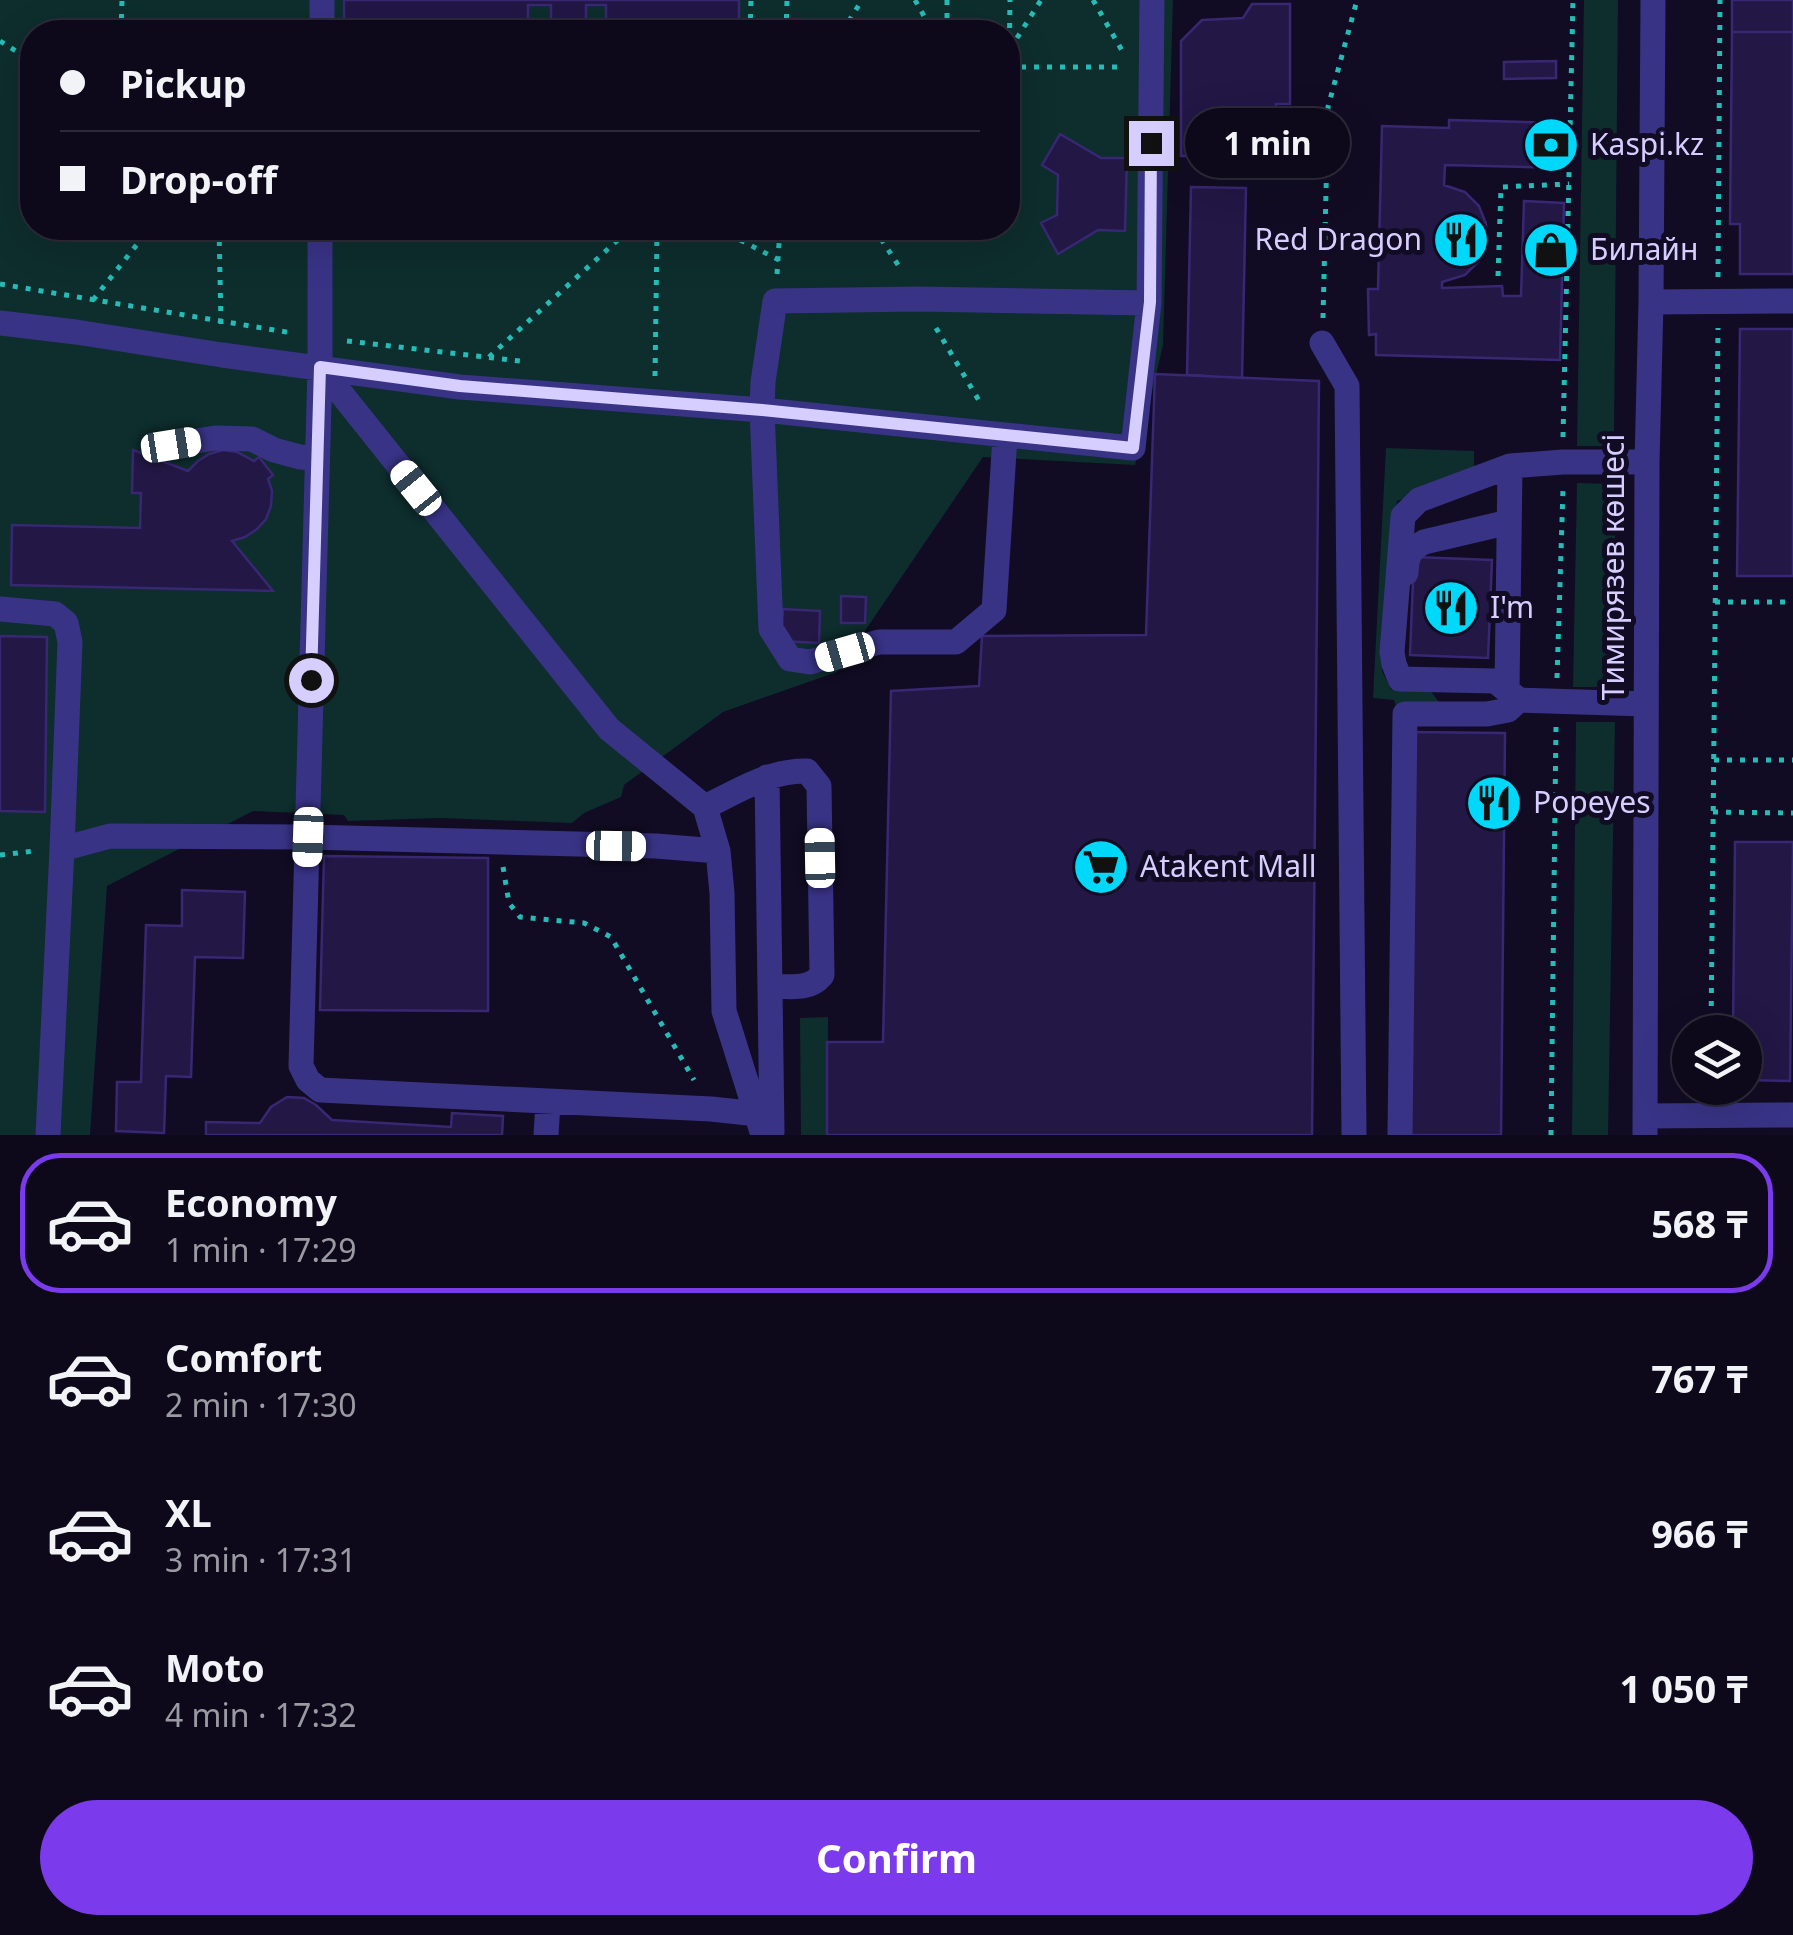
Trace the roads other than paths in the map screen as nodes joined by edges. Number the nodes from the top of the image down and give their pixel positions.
1 (1152, 0) edge
2 (1653, 0) edge
3 (320, 240) edge
4 (1793, 301) edge
5 (1150, 302) junction
6 (1651, 302) junction
7 (0, 323) edge
8 (1322, 343) road end
9 (320, 367) junction
10 (762, 410) junction
11 (1005, 436) junction
12 (171, 445) dead end
13 (318, 458) junction
14 (1647, 462) junction
15 (1510, 466) junction
16 (1509, 522) junction
17 (2, 609) edge
18 (1511, 686) junction
19 (1646, 704) junction
20 (767, 777) junction
21 (705, 807) junction
22 (308, 837) junction
23 (62, 848) junction
24 (718, 852) junction
25 (770, 986) junction
26 (548, 1103) junction
27 (1793, 1116) edge
28 (1645, 1125) edge
29 (764, 1128) edge
30 (48, 1135) edge
31 (546, 1135) edge
32 (1354, 1135) edge
33 (1400, 1135) edge

1 - 5 street
2 - 6 street, Тимирязев көшесі
3 - 9 street
4 - 6 street
5 - 10 street
5 - 11 street
6 - 14 street, Тимирязев көшесі
7 - 9 street
8 - 32 street
9 - 10 street
9 - 13 street
9 - 21 street
10 - 11 street
10 - 11 street
12 - 13 street
13 - 22 street
14 - 15 street
14 - 19 street, Тимирязев көшесі
15 - 16 street
15 - 18 street
16 - 18 street
16 - 18 street
17 - 23 street
18 - 19 street
18 - 33 street
19 - 28 street, Тимирязев көшесі
20 - 21 street
20 - 25 street
20 - 25 street
21 - 24 street
22 - 23 street
22 - 24 street
22 - 26 street
23 - 30 street
24 - 29 street
25 - 29 street
26 - 29 street
26 - 31 street
27 - 28 street

